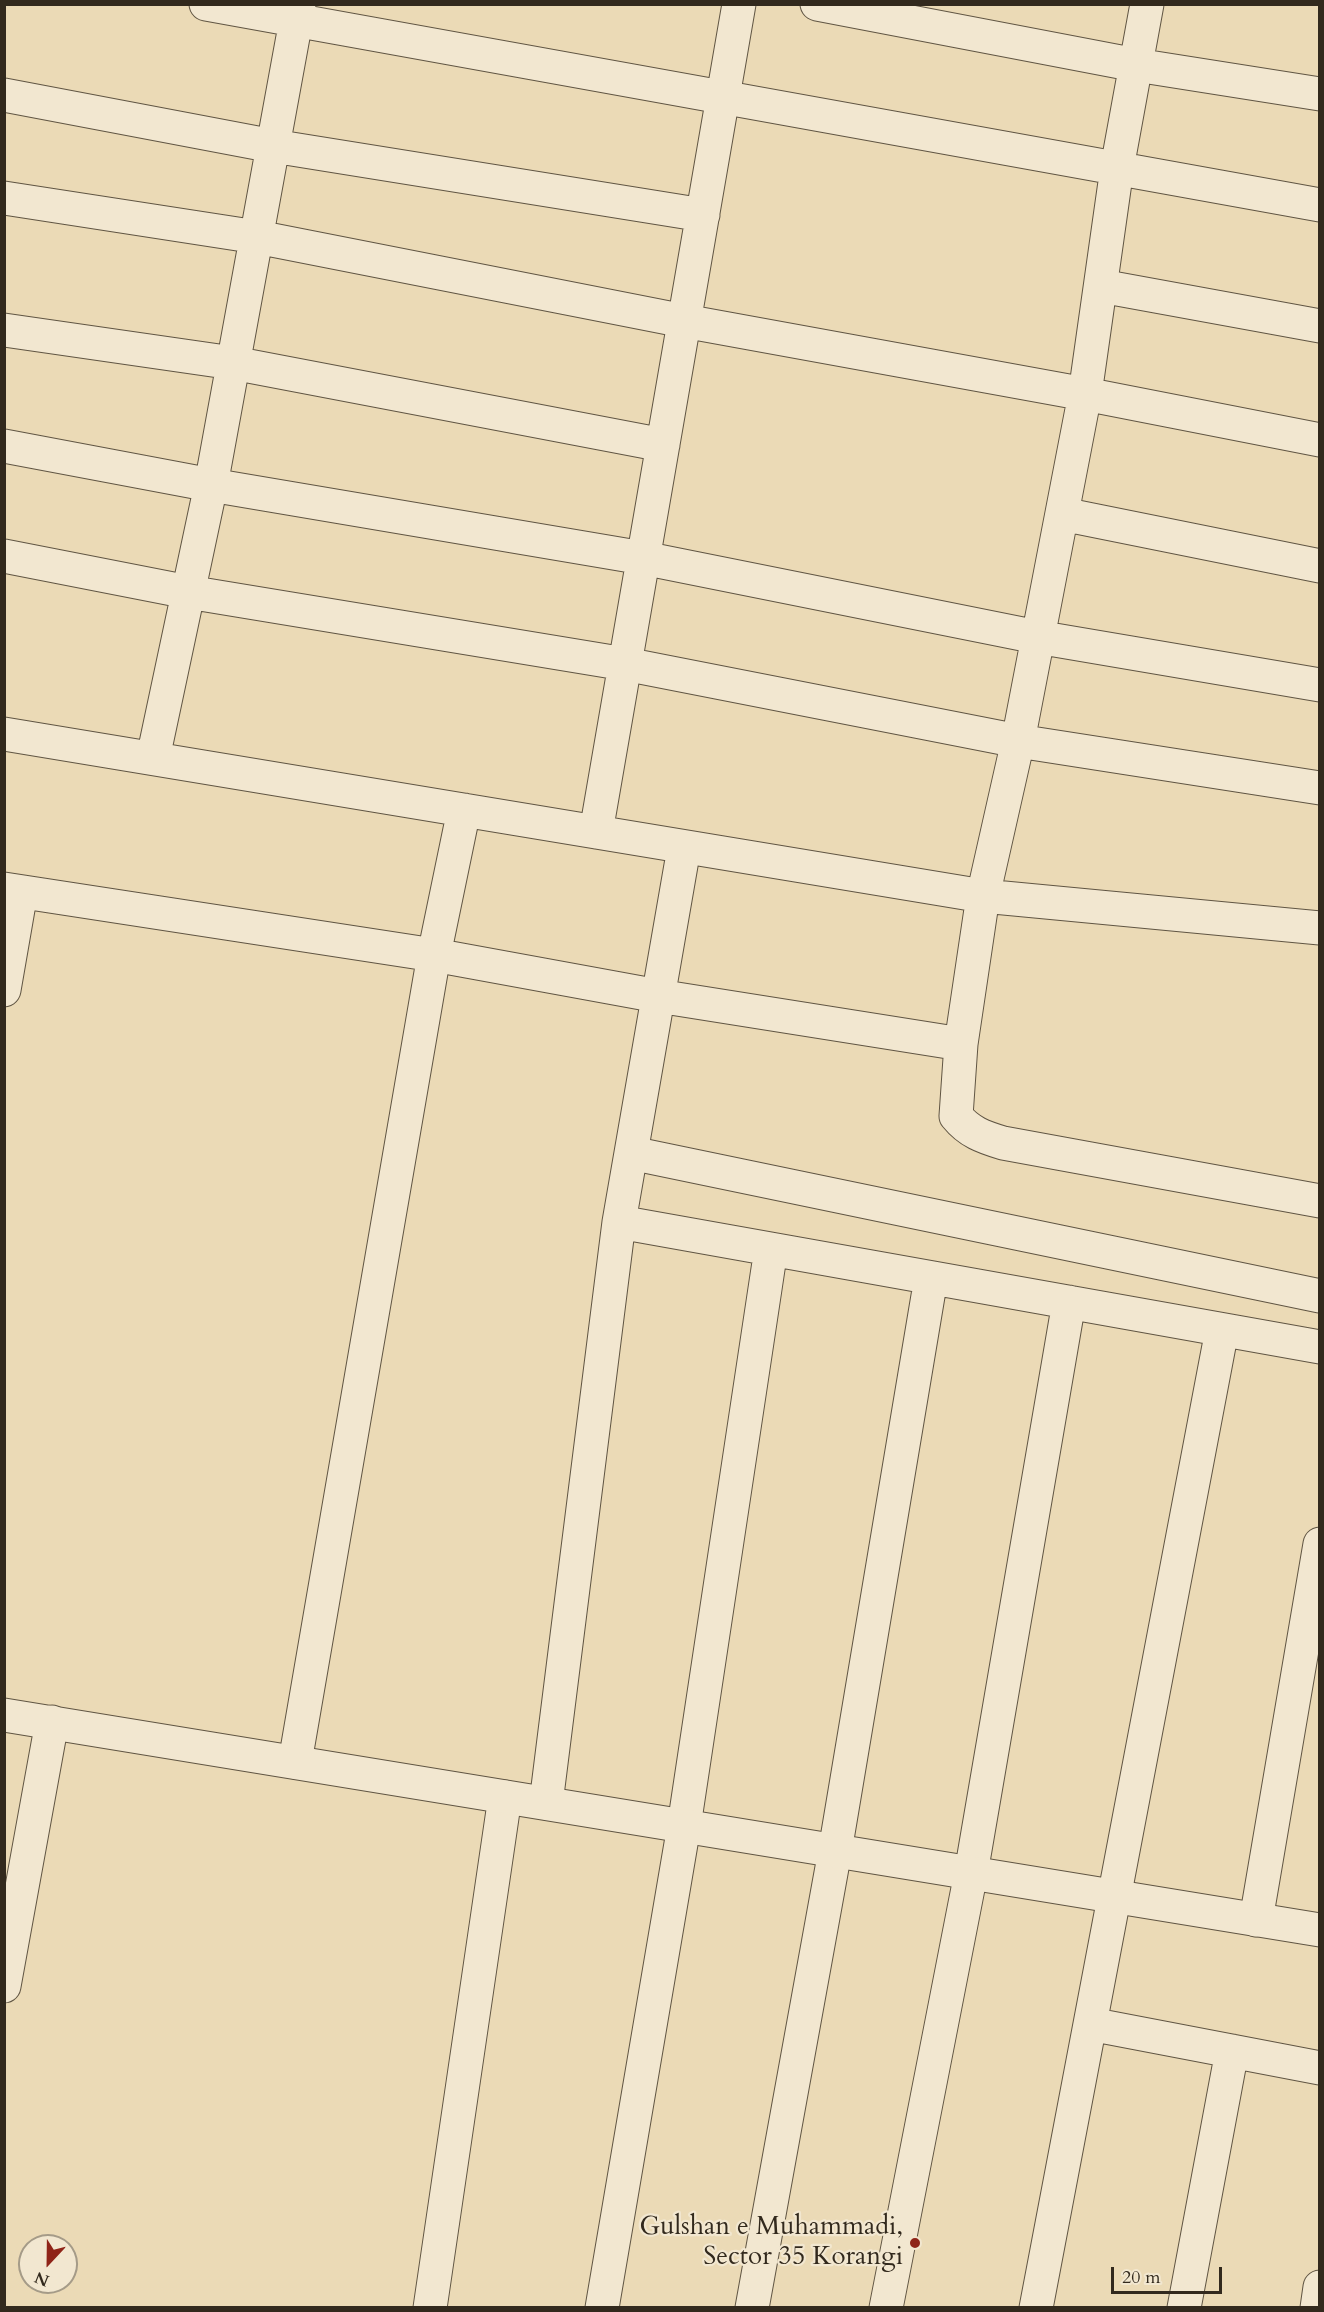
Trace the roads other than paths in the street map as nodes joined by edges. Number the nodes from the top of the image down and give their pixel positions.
1 (206, 4) edge
2 (739, 4) edge
3 (817, 4) edge
4 (1147, 4) edge
5 (297, 12) edge
6 (1136, 65) junction
7 (1320, 94) edge
8 (4, 95) edge
9 (723, 96) junction
10 (273, 146) junction
11 (1117, 168) junction
12 (4, 198) edge
13 (1320, 205) edge
14 (703, 215) junction
15 (257, 237) junction
16 (1101, 286) junction
17 (684, 321) junction
18 (1320, 326) edge
19 (4, 330) edge
20 (233, 363) junction
21 (1086, 394) junction
22 (1320, 440) edge
23 (663, 444) junction
24 (4, 446) edge
25 (211, 485) junction
26 (1062, 514) junction
27 (4, 555) edge
28 (643, 558) junction
29 (1320, 566) edge
30 (188, 592) junction
31 (1037, 637) junction
32 (626, 664) junction
33 (1320, 685) edge
34 (4, 734) edge
35 (1018, 741) junction
36 (153, 758) junction
37 (1320, 788) edge
38 (464, 810) junction
39 (596, 832) junction
40 (684, 848) junction
41 (13, 890) edge
42 (983, 896) junction
43 (1320, 928) edge
44 (434, 955) junction
45 (4, 990) edge
46 (658, 996) junction
47 (961, 1044) junction
48 (631, 1153) junction
49 (1320, 1201) edge
50 (619, 1222) junction
51 (771, 1249) junction
52 (931, 1278) junction
53 (1320, 1296) edge
54 (1069, 1302) junction
55 (1222, 1330) junction
56 (1320, 1347) edge
57 (1320, 1544) edge
58 (4, 1715) edge
59 (52, 1722) junction
60 (295, 1762) junction
61 (505, 1797) junction
62 (546, 1803) junction
63 (684, 1826) junction
64 (835, 1851) junction
65 (971, 1873) junction
66 (1114, 1897) junction
67 (1256, 1920) junction
68 (1320, 1930) edge
69 (4, 1986) edge
70 (1090, 2024) junction
71 (1232, 2051) junction
72 (1320, 2068) edge
73 (1320, 2288) edge
74 (437, 2306) edge
75 (602, 2307) edge
76 (752, 2307) edge
77 (886, 2307) edge
78 (1036, 2307) edge
79 (1184, 2307) edge
80 (1317, 2307) edge

1 - 5 street
2 - 9 street
3 - 6 street
4 - 6 street
5 - 9 street
5 - 10 street
6 - 7 street
6 - 11 street
8 - 10 street
9 - 11 street
9 - 14 street
10 - 14 street
10 - 15 street
11 - 13 street
11 - 16 street
12 - 15 street
14 - 17 street
15 - 17 street
15 - 20 street
16 - 18 street
16 - 21 street
17 - 21 street
17 - 23 street
19 - 20 street
20 - 23 street
20 - 25 street
21 - 22 street
21 - 26 street
23 - 28 street
24 - 25 street
25 - 28 street
25 - 30 street
26 - 29 street
26 - 31 street
27 - 30 street
28 - 31 street
28 - 32 street
30 - 32 street
30 - 36 street
31 - 33 street
31 - 35 street
32 - 35 street
32 - 39 street
34 - 36 street
35 - 37 street
35 - 42 street
36 - 38 street
38 - 39 street
38 - 44 street
39 - 40 street
40 - 42 street
40 - 46 street
41 - 44 street
41 - 45 street
42 - 43 street
42 - 47 street
44 - 46 street
44 - 60 street
46 - 47 street
46 - 48 street
47 - 49 street
48 - 50 street
48 - 53 street
50 - 51 street
50 - 62 street
51 - 52 street
51 - 63 street
52 - 54 street
52 - 64 street
54 - 55 street
54 - 65 street
55 - 56 street
55 - 66 street
57 - 67 street
58 - 59 street
59 - 60 street
59 - 69 street
60 - 61 street
61 - 62 street
61 - 74 street
62 - 63 street
63 - 64 street
63 - 75 street
64 - 65 street
64 - 76 street
65 - 66 street
65 - 77 street
66 - 67 street
66 - 70 street
67 - 68 street
70 - 71 street
70 - 78 street
71 - 72 street
71 - 79 street
73 - 80 street

